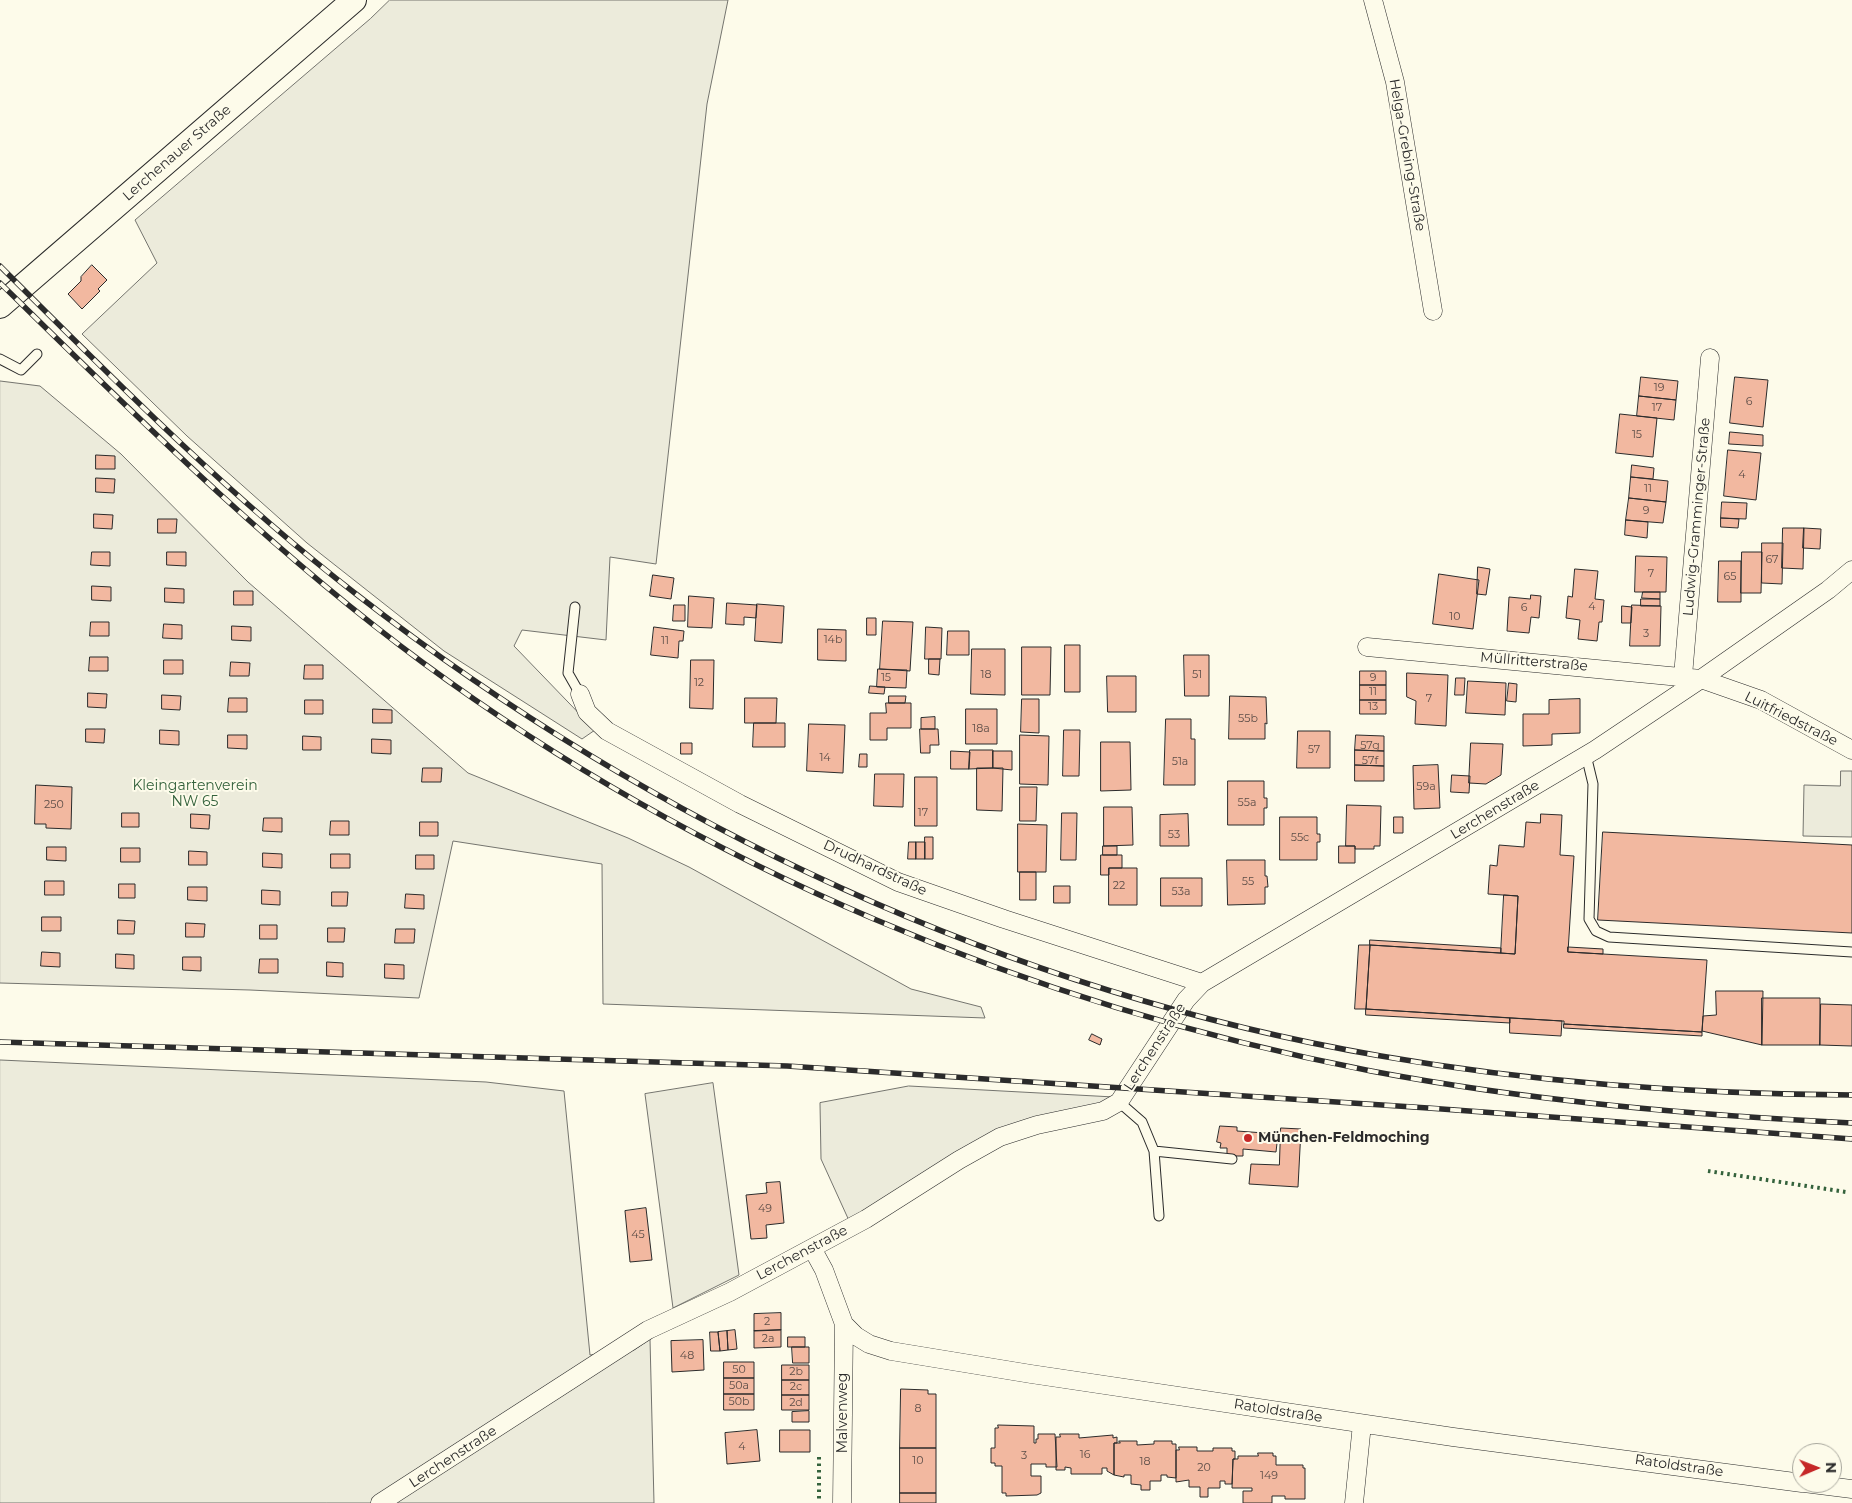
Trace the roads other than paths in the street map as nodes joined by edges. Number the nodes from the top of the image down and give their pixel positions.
1 (354, 0) edge
2 (1373, 0) edge
3 (0, 306) edge
4 (1433, 311) dead end
5 (36, 354) dead end
6 (1710, 358) dead end
7 (0, 359) edge
8 (1852, 570) edge
9 (575, 607) dead end
10 (1367, 647) dead end
11 (1683, 676) junction
12 (1701, 679) junction
13 (580, 694) joint
14 (1852, 750) edge
15 (1586, 755) junction
16 (1852, 952) edge
17 (1202, 983) junction
18 (1119, 1102) junction
19 (1154, 1152) junction
20 (1232, 1159) dead end
21 (1159, 1216) dead end
22 (812, 1248) junction
23 (844, 1324) junction
24 (1362, 1424) junction
25 (1792, 1482) edge
26 (380, 1503) edge
27 (842, 1503) edge
28 (1354, 1503) edge

1 - 3 main road, Lerchenauer Straße
2 - 4 street, Helga-Grebing-Straße
5 - 7 lane
6 - 11 street, Ludwig-Gramminger-Straße
8 - 12 street, Lerchenstraße
9 - 13 lane
10 - 11 street, Müllritterstraße
11 - 12 street, Müllritterstraße
12 - 14 street, Luitfriedstraße
12 - 15 street, Lerchenstraße
13 - 17 street, Drudhardstraße
15 - 16 lane
15 - 17 street, Lerchenstraße
17 - 18 street, Lerchenstraße
18 - 19 lane
18 - 22 street, Lerchenstraße
19 - 20 lane
19 - 21 lane
22 - 23 street, Ratoldstraße
22 - 26 street, Lerchenstraße
23 - 24 street, Ratoldstraße
23 - 27 street, Malvenweg
24 - 25 street, Ratoldstraße
24 - 28 street

